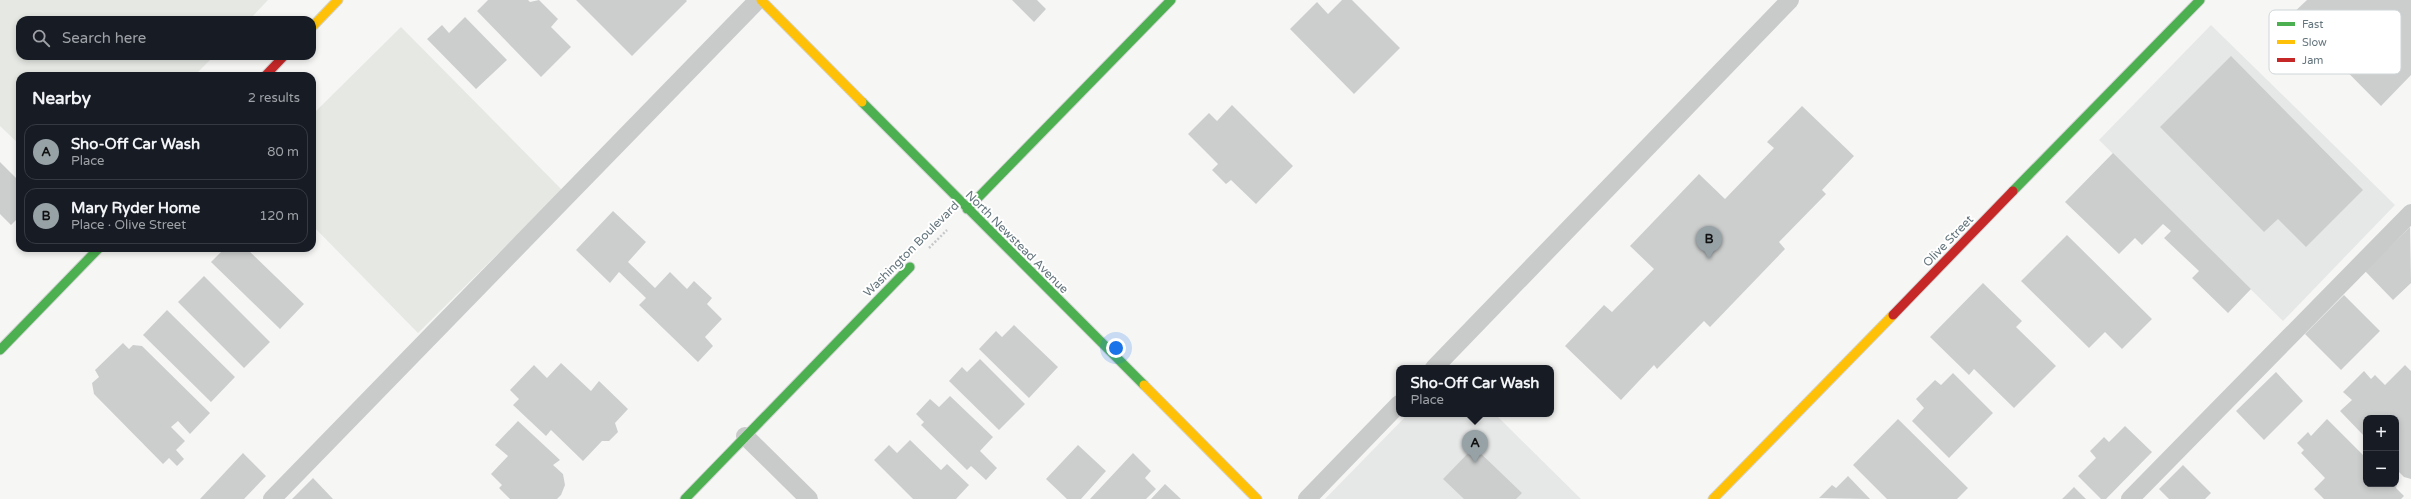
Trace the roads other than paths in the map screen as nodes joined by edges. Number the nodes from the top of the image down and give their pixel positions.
1 (338, 0) edge
2 (758, 0) edge
3 (761, 0) edge
4 (1171, 0) edge
5 (1790, 0) edge
6 (2200, 0) edge
7 (316, 23) edge
8 (280, 60) edge
9 (269, 72) edge
10 (967, 209) junction
11 (2411, 213) edge
12 (95, 252) edge
13 (910, 267) road end
14 (0, 350) edge
15 (1437, 365) edge
16 (1396, 407) edge
17 (745, 436) junction
18 (272, 499) edge
19 (685, 499) edge
20 (809, 499) edge
21 (1257, 499) edge
22 (1307, 499) edge
23 (1713, 499) edge
24 (2130, 499) edge

1 - 7 street
2 - 18 lane
3 - 10 street, North Newstead Avenue
4 - 10 street, Washington Boulevard
5 - 15 lane
6 - 23 street, Olive Street
8 - 9 street
10 - 21 street, North Newstead Avenue
11 - 24 lane
12 - 14 street
13 - 17 street, Washington Boulevard
16 - 22 lane
17 - 19 street, Washington Boulevard
17 - 20 lane

